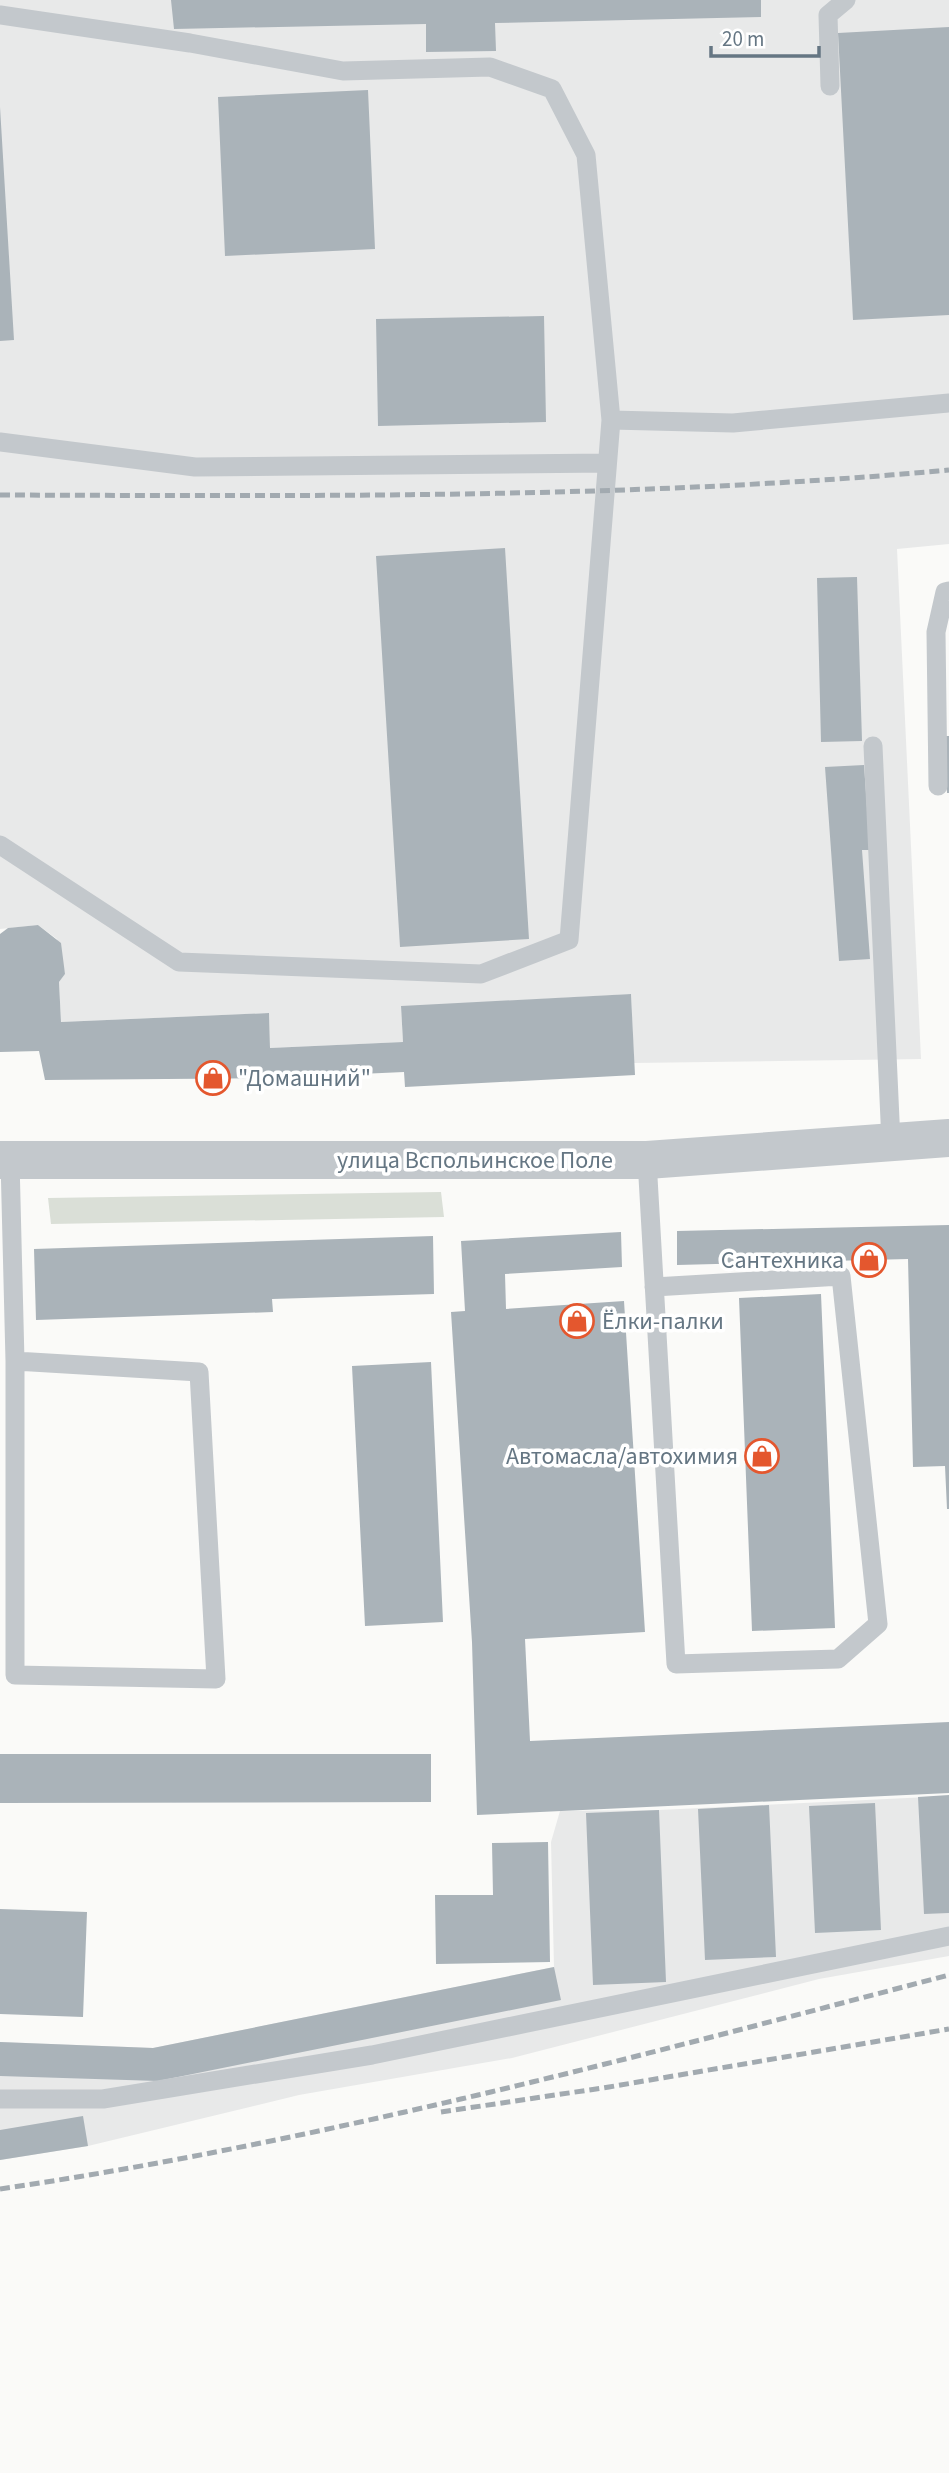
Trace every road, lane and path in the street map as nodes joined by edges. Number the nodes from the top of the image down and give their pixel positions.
1 (846, 0) edge
2 (0, 15) edge
3 (830, 86) dead end
4 (949, 403) edge
5 (611, 420) junction
6 (0, 442) edge
7 (607, 463) junction
8 (949, 591) edge
9 (873, 746) dead end
10 (938, 786) dead end
11 (0, 845) edge
12 (949, 1138) edge
13 (891, 1142) junction
14 (5, 1160) edge
15 (647, 1160) junction
16 (654, 1287) junction
17 (15, 1361) junction
18 (949, 1936) edge
19 (0, 2099) edge

1 - 3 lane
2 - 5 lane
4 - 5 lane
5 - 7 lane
6 - 7 lane
7 - 11 lane
8 - 10 lane
9 - 13 lane
12 - 13 street, улица Вспольинское Поле
13 - 15 street, улица Вспольинское Поле
14 - 15 street, улица Вспольинское Поле
14 - 17 lane
15 - 16 lane
16 - 16 lane
17 - 17 lane
18 - 19 lane

